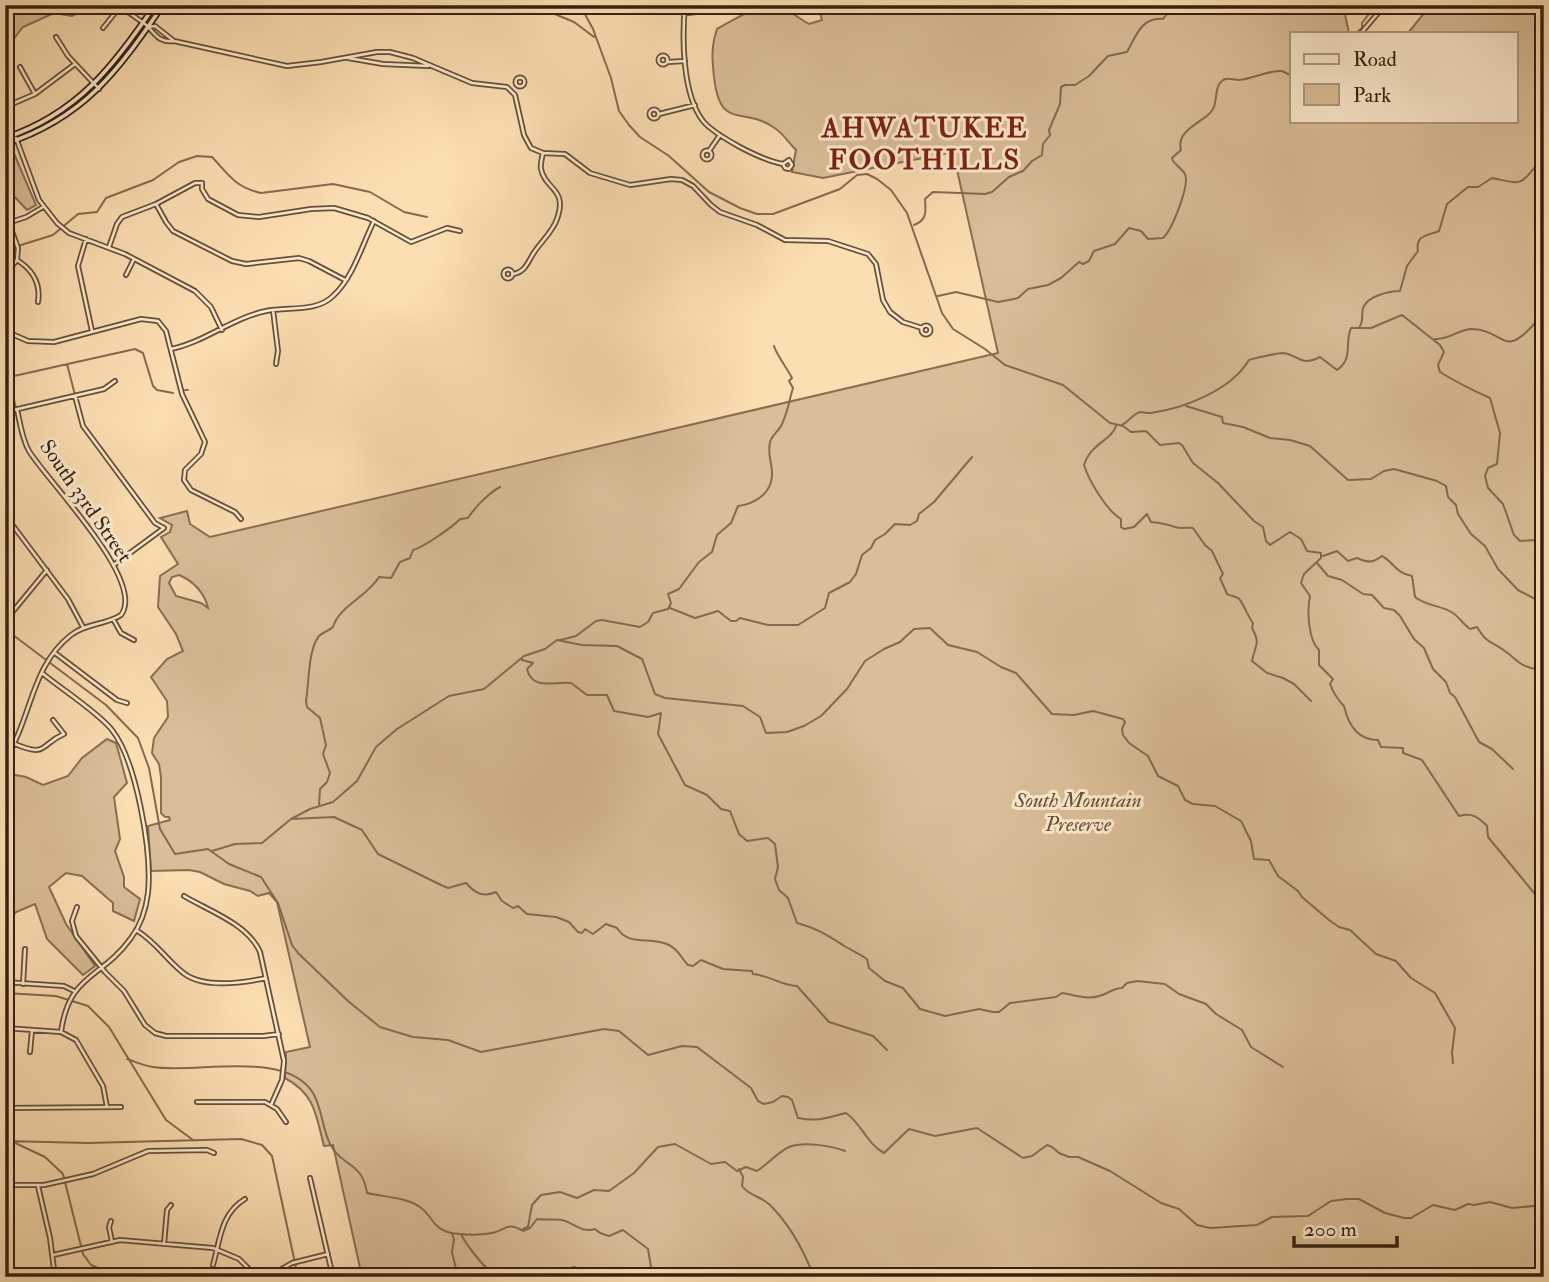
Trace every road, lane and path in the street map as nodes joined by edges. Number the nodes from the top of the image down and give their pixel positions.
1 (155, 5) edge
2 (163, 5) edge
3 (662, 5) edge
4 (685, 5) edge
5 (713, 5) edge
6 (784, 5) edge
7 (794, 5) edge
8 (1385, 5) edge
9 (120, 6) edge
10 (684, 13) junction
11 (145, 25) junction
12 (103, 28) dead end
13 (162, 31) junction
14 (1362, 32) edge
15 (56, 37) dead end
16 (158, 38) junction
17 (174, 41) junction
18 (345, 58) junction
19 (685, 61) junction
20 (667, 62) dead end
21 (75, 64) junction
22 (433, 66) junction
23 (20, 67) dead end
24 (94, 85) junction
25 (517, 86) dead end
26 (99, 89) junction
27 (513, 91) junction
28 (35, 94) junction
29 (695, 105) junction
30 (5, 107) edge
31 (659, 114) dead end
32 (720, 135) junction
33 (15, 137) junction
34 (5, 138) edge
35 (5, 144) edge
36 (709, 151) dead end
37 (543, 153) junction
38 (783, 164) dead end
39 (156, 204) junction
40 (43, 207) junction
41 (374, 221) junction
42 (7, 223) edge
43 (460, 230) dead end
44 (86, 239) junction
45 (109, 247) junction
46 (134, 259) junction
47 (17, 260) junction
48 (513, 274) dead end
49 (5, 275) edge
50 (126, 275) dead end
51 (345, 280) junction
52 (38, 302) dead end
53 (273, 310) junction
54 (922, 328) dead end
55 (222, 330) junction
56 (92, 331) junction
57 (6, 333) edge
58 (171, 349) junction
59 (276, 364) dead end
60 (115, 380) dead end
61 (75, 396) junction
62 (16, 410) junction
63 (5, 412) edge
64 (5, 515) edge
65 (240, 519) dead end
66 (10, 521) junction
67 (5, 525) edge
68 (115, 564) junction
69 (47, 570) junction
70 (113, 619) junction
71 (5, 621) edge
72 (83, 627) junction
73 (134, 640) dead end
74 (55, 653) junction
75 (5, 671) edge
76 (40, 672) junction
77 (5, 682) edge
78 (127, 703) dead end
79 (53, 720) dead end
80 (15, 744) junction
81 (5, 759) edge
82 (184, 896) dead end
83 (77, 907) dead end
84 (136, 930) junction
85 (25, 949) dead end
86 (101, 968) junction
87 (266, 978) junction
88 (5, 982) edge
89 (23, 984) junction
90 (74, 991) junction
91 (5, 1028) edge
92 (32, 1030) junction
93 (61, 1032) junction
94 (279, 1034) junction
95 (30, 1052) dead end
96 (197, 1102) dead end
97 (271, 1105) junction
98 (107, 1107) junction
99 (121, 1107) dead end
100 (5, 1108) edge
101 (286, 1122) dead end
102 (214, 1153) dead end
103 (310, 1178) dead end
104 (5, 1185) edge
105 (38, 1186) junction
106 (245, 1199) dead end
107 (170, 1205) dead end
108 (111, 1221) dead end
109 (112, 1242) junction
110 (164, 1244) junction
111 (217, 1249) junction
112 (327, 1254) junction
113 (53, 1255) junction
114 (213, 1265) dead end
115 (55, 1277) edge
116 (257, 1277) edge
117 (268, 1277) edge
118 (332, 1277) edge

1 - 11 main road
2 - 11 main road
3 - 10 street
4 - 10 street
5 - 10 street
6 - 7 street
8 - 14 street
9 - 11 street
9 - 12 street
10 - 19 street
11 - 13 street
11 - 16 street
11 - 24 main road
11 - 26 main road
13 - 16 street
13 - 17 street
15 - 21 street
16 - 17 street
17 - 18 street
18 - 22 street
18 - 22 street
19 - 20 street
19 - 29 street
21 - 24 street
21 - 28 street
22 - 27 street
23 - 28 street
24 - 26 street
24 - 33 main road
25 - 27 street
26 - 33 main road
27 - 37 street
28 - 30 street
29 - 31 street
29 - 32 street
32 - 36 street
32 - 38 street
33 - 34 main road
33 - 35 main road
33 - 40 street
37 - 48 street
37 - 54 street
39 - 41 street
39 - 45 street
39 - 51 street
40 - 42 street
40 - 44 street
41 - 43 street
41 - 51 street
42 - 47 street
44 - 45 street
44 - 56 street
45 - 46 street
46 - 50 street
46 - 55 street
47 - 49 street
47 - 52 street
51 - 53 street
53 - 55 street
53 - 59 street
55 - 58 street
56 - 57 street
56 - 58 street
58 - 65 street
60 - 61 street
61 - 62 street
61 - 68 street
62 - 63 street
62 - 68 street, South 33rd Street
64 - 66 street
66 - 67 street
66 - 69 street
68 - 70 street, South 33rd Street
69 - 71 street
69 - 72 street
70 - 72 street
70 - 73 street
72 - 74 street
74 - 76 street
74 - 78 street
75 - 77 street
76 - 80 street
76 - 84 street
79 - 80 street
80 - 81 street
82 - 87 street
83 - 86 street
84 - 86 street
84 - 87 street
85 - 89 street
86 - 90 street
86 - 94 street
87 - 94 street
88 - 89 street
89 - 90 street
90 - 93 street
91 - 92 street
92 - 93 street
92 - 95 street
93 - 98 street
94 - 97 street
96 - 97 street
97 - 101 street
98 - 99 street
98 - 100 street
102 - 105 street
103 - 112 street
104 - 105 street
105 - 113 street
106 - 111 street
107 - 110 street
108 - 109 street
109 - 110 street
109 - 113 street
110 - 111 street
111 - 114 street
111 - 116 street
112 - 117 street
112 - 118 street
113 - 115 street

